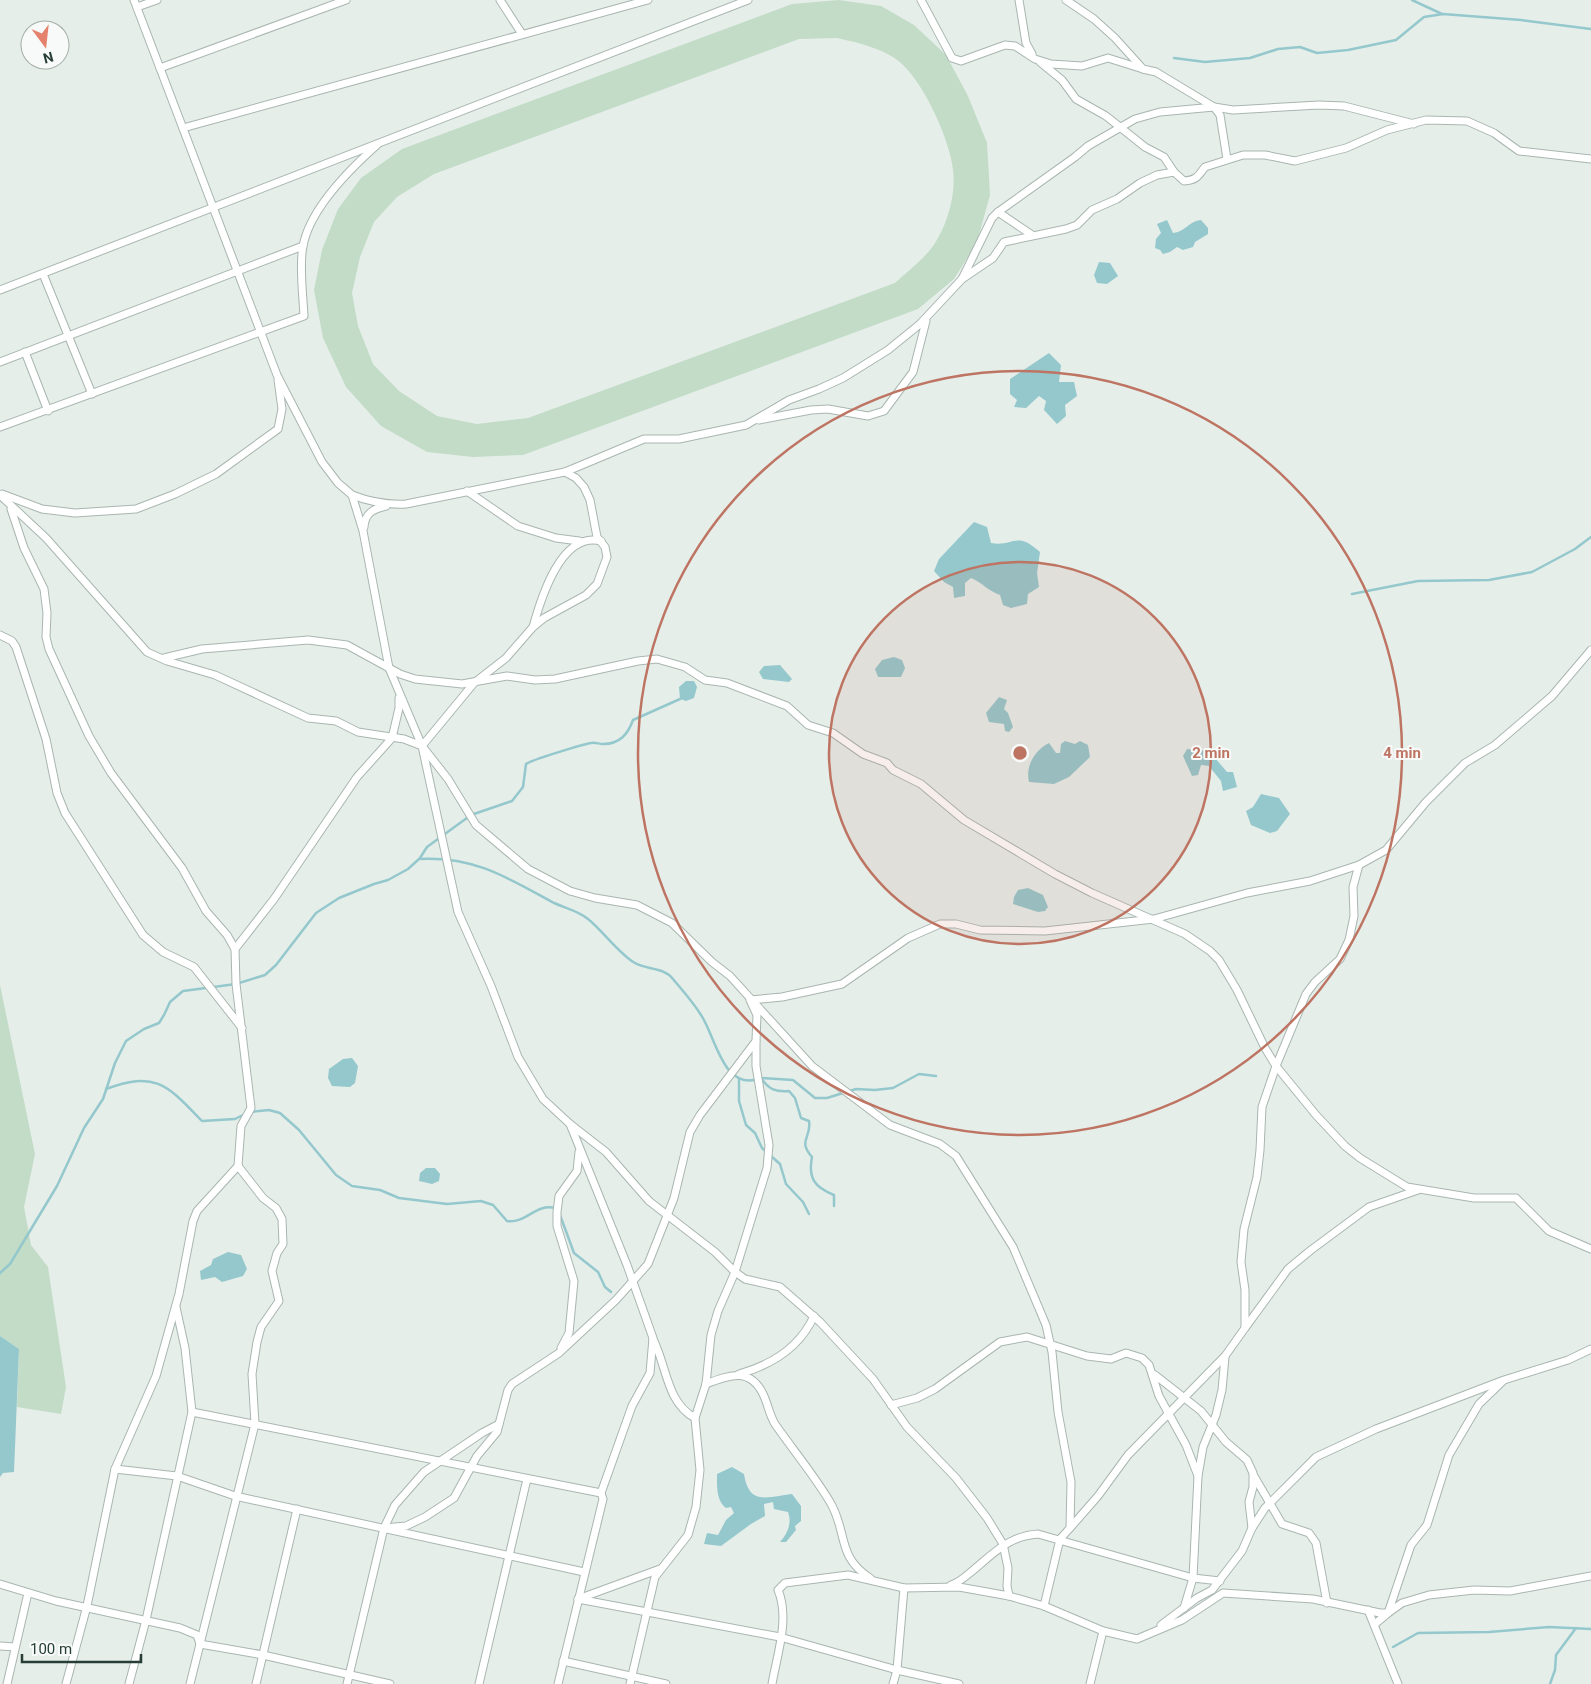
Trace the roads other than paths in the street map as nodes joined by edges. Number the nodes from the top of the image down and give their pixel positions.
1 (157, 0) edge
2 (346, 0) edge
3 (500, 0) edge
4 (648, 0) edge
5 (748, 0) edge
6 (921, 0) edge
7 (1019, 0) edge
8 (1066, 0) edge
9 (135, 4) edge
10 (522, 34) junction
11 (1035, 59) junction
12 (160, 68) junction
13 (1143, 69) junction
14 (1214, 107) junction
15 (1414, 124) junction
16 (1119, 127) junction
17 (183, 128) junction
18 (381, 141) junction
19 (1227, 159) junction
20 (1591, 159) edge
21 (1174, 172) junction
22 (212, 206) junction
23 (998, 212) junction
24 (1032, 235) junction
25 (303, 246) junction
26 (237, 271) junction
27 (43, 274) junction
28 (962, 279) junction
29 (0, 290) edge
30 (926, 318) junction
31 (260, 332) junction
32 (68, 336) junction
33 (25, 352) junction
34 (0, 362) edge
35 (277, 375) junction
36 (92, 394) junction
37 (48, 411) junction
38 (756, 420) junction
39 (0, 427) edge
40 (565, 472) junction
41 (467, 491) junction
42 (0, 494) edge
43 (352, 495) junction
44 (8, 503) junction
45 (391, 505) junction
46 (363, 531) junction
47 (579, 541) junction
48 (601, 541) junction
49 (533, 628) junction
50 (0, 635) edge
51 (1591, 650) edge
52 (159, 658) junction
53 (389, 668) junction
54 (474, 683) junction
55 (398, 691) junction
56 (392, 738) junction
57 (422, 746) junction
58 (1360, 865) junction
59 (1154, 919) junction
60 (235, 949) junction
61 (750, 1000) junction
62 (242, 1029) junction
63 (756, 1041) junction
64 (1276, 1066) junction
65 (570, 1124) junction
66 (579, 1150) junction
67 (238, 1166) junction
68 (1420, 1189) junction
69 (668, 1217) junction
70 (1591, 1249) edge
71 (735, 1272) junction
72 (633, 1282) junction
73 (176, 1306) junction
74 (814, 1316) junction
75 (1245, 1328) junction
76 (652, 1338) junction
77 (1050, 1343) junction
78 (1591, 1349) edge
79 (559, 1353) junction
80 (1225, 1356) junction
81 (1154, 1373) junction
82 (739, 1374) junction
83 (1504, 1380) junction
84 (706, 1384) junction
85 (1183, 1398) junction
86 (891, 1405) junction
87 (192, 1412) junction
88 (1167, 1414) junction
89 (695, 1418) junction
90 (255, 1424) junction
91 (499, 1424) junction
92 (1213, 1424) junction
93 (439, 1462) junction
94 (470, 1468) junction
95 (115, 1469) junction
96 (1253, 1473) junction
97 (177, 1476) junction
98 (1198, 1476) junction
99 (527, 1479) junction
100 (601, 1493) junction
101 (235, 1496) junction
102 (1271, 1503) junction
103 (296, 1509) junction
104 (384, 1528) junction
105 (1070, 1528) junction
106 (1252, 1528) junction
107 (1060, 1539) junction
108 (1003, 1544) junction
109 (509, 1556) junction
110 (660, 1569) junction
111 (584, 1572) junction
112 (1591, 1576) edge
113 (1193, 1578) junction
114 (875, 1581) junction
115 (1220, 1582) junction
116 (0, 1584) edge
117 (904, 1588) junction
118 (940, 1588) junction
119 (28, 1592) junction
120 (1009, 1596) junction
121 (578, 1599) junction
122 (1328, 1602) junction
123 (87, 1606) junction
124 (1044, 1606) junction
125 (1184, 1608) junction
126 (1368, 1610) junction
127 (647, 1613) junction
128 (1388, 1613) junction
129 (146, 1620) junction
130 (1375, 1624) junction
131 (1103, 1632) junction
132 (780, 1637) junction
133 (1136, 1639) junction
134 (200, 1644) junction
135 (0, 1646) edge
136 (15, 1647) junction
137 (263, 1655) junction
138 (563, 1661) junction
139 (897, 1670) junction
140 (349, 1674) junction
141 (631, 1680) edge
142 (7, 1684) edge
143 (66, 1684) edge
144 (129, 1684) edge
145 (190, 1684) edge
146 (256, 1684) edge
147 (347, 1684) edge
148 (390, 1684) edge
149 (479, 1684) edge
150 (558, 1684) edge
151 (666, 1684) edge
152 (772, 1684) edge
153 (893, 1684) edge
154 (959, 1684) edge
155 (1090, 1684) edge
156 (1398, 1684) edge

1 - 9 street
2 - 12 street
3 - 10 street
4 - 10 street
5 - 18 street
6 - 11 street
7 - 11 street
8 - 13 street
9 - 12 street
10 - 17 street
11 - 13 street
11 - 16 street
12 - 17 street
13 - 14 street
14 - 15 street
14 - 16 street
14 - 19 street
15 - 19 street
15 - 20 street
16 - 21 street
16 - 23 street
17 - 22 street
18 - 22 street
18 - 25 street
19 - 21 street
21 - 24 street
22 - 26 street
22 - 27 street
23 - 24 street
23 - 28 street
24 - 28 street
25 - 26 street
25 - 31 street
26 - 31 street
26 - 32 street
27 - 29 street
27 - 32 street
28 - 30 street
30 - 38 street
30 - 38 street
31 - 35 street
31 - 36 street
32 - 33 street
32 - 36 street
33 - 34 street
33 - 37 street
35 - 42 street
35 - 43 street
36 - 37 street
37 - 39 street
38 - 40 street
40 - 41 street
40 - 48 street
41 - 45 street
41 - 47 street
42 - 44 street
43 - 45 street
43 - 46 street
44 - 52 street
44 - 60 street
45 - 46 street
46 - 53 street
47 - 48 street
47 - 49 street
48 - 49 street
49 - 54 street
50 - 62 street
51 - 58 street
52 - 53 street
52 - 56 street
53 - 54 street
53 - 55 street
54 - 57 street
54 - 59 street
55 - 56 street
55 - 57 street
56 - 57 street
56 - 60 street
57 - 61 street
57 - 65 street
58 - 59 street
58 - 64 street
59 - 61 street
59 - 64 street
60 - 62 street
61 - 63 street
61 - 77 street
62 - 67 street
63 - 69 street
63 - 71 street
64 - 68 street
64 - 75 street
65 - 66 street
65 - 69 street
66 - 72 street
66 - 79 street
67 - 73 street
67 - 90 street
68 - 70 street
68 - 75 street
69 - 71 street
69 - 72 street
71 - 74 street
71 - 84 street
72 - 76 street
72 - 79 street
73 - 87 street
73 - 95 street
74 - 82 street
74 - 86 street
75 - 80 street
76 - 89 street
76 - 100 street
77 - 81 street
77 - 86 street
77 - 105 street
78 - 83 street
79 - 91 street
80 - 85 street
80 - 92 street
81 - 85 street
81 - 88 street
82 - 84 street
82 - 114 street
83 - 102 street
83 - 128 street
84 - 89 street
85 - 88 street
85 - 92 street
86 - 108 street
87 - 90 street
87 - 97 street
88 - 98 street
88 - 105 street
89 - 110 street
90 - 93 street
90 - 101 street
91 - 93 street
91 - 94 street
92 - 96 street
92 - 98 street
93 - 94 street
93 - 104 street
94 - 99 street
94 - 104 street
95 - 97 street
95 - 123 street
96 - 102 street
96 - 106 street
97 - 101 street
97 - 129 street
98 - 113 street
99 - 100 street
99 - 109 street
100 - 111 street
101 - 103 street
101 - 134 street
102 - 106 street
102 - 122 street
103 - 104 street
103 - 137 street
104 - 109 street
104 - 140 street
105 - 107 street
106 - 115 street
107 - 108 street
107 - 113 street
107 - 124 street
108 - 118 street
108 - 120 street
109 - 111 street
109 - 149 street
110 - 121 street
110 - 127 street
111 - 121 street
112 - 128 street
113 - 115 street
113 - 125 street
114 - 117 street
114 - 132 street
115 - 125 street
116 - 119 street
117 - 118 street
117 - 139 street
118 - 120 street
119 - 123 street
119 - 136 street
120 - 124 street
121 - 127 street
121 - 138 street
122 - 126 street
122 - 133 street
123 - 129 street
123 - 143 street
124 - 131 street
125 - 133 street
126 - 128 street
126 - 130 street
127 - 132 street
127 - 141 street
128 - 130 street
129 - 134 street
129 - 144 street
130 - 156 street
131 - 133 street
131 - 155 street
132 - 139 street
132 - 152 street
134 - 137 street
134 - 145 street
135 - 136 street
136 - 142 street
137 - 140 street
137 - 146 street
138 - 141 street
138 - 150 street
139 - 153 street
139 - 154 street
140 - 147 street
140 - 148 street
141 - 151 street

